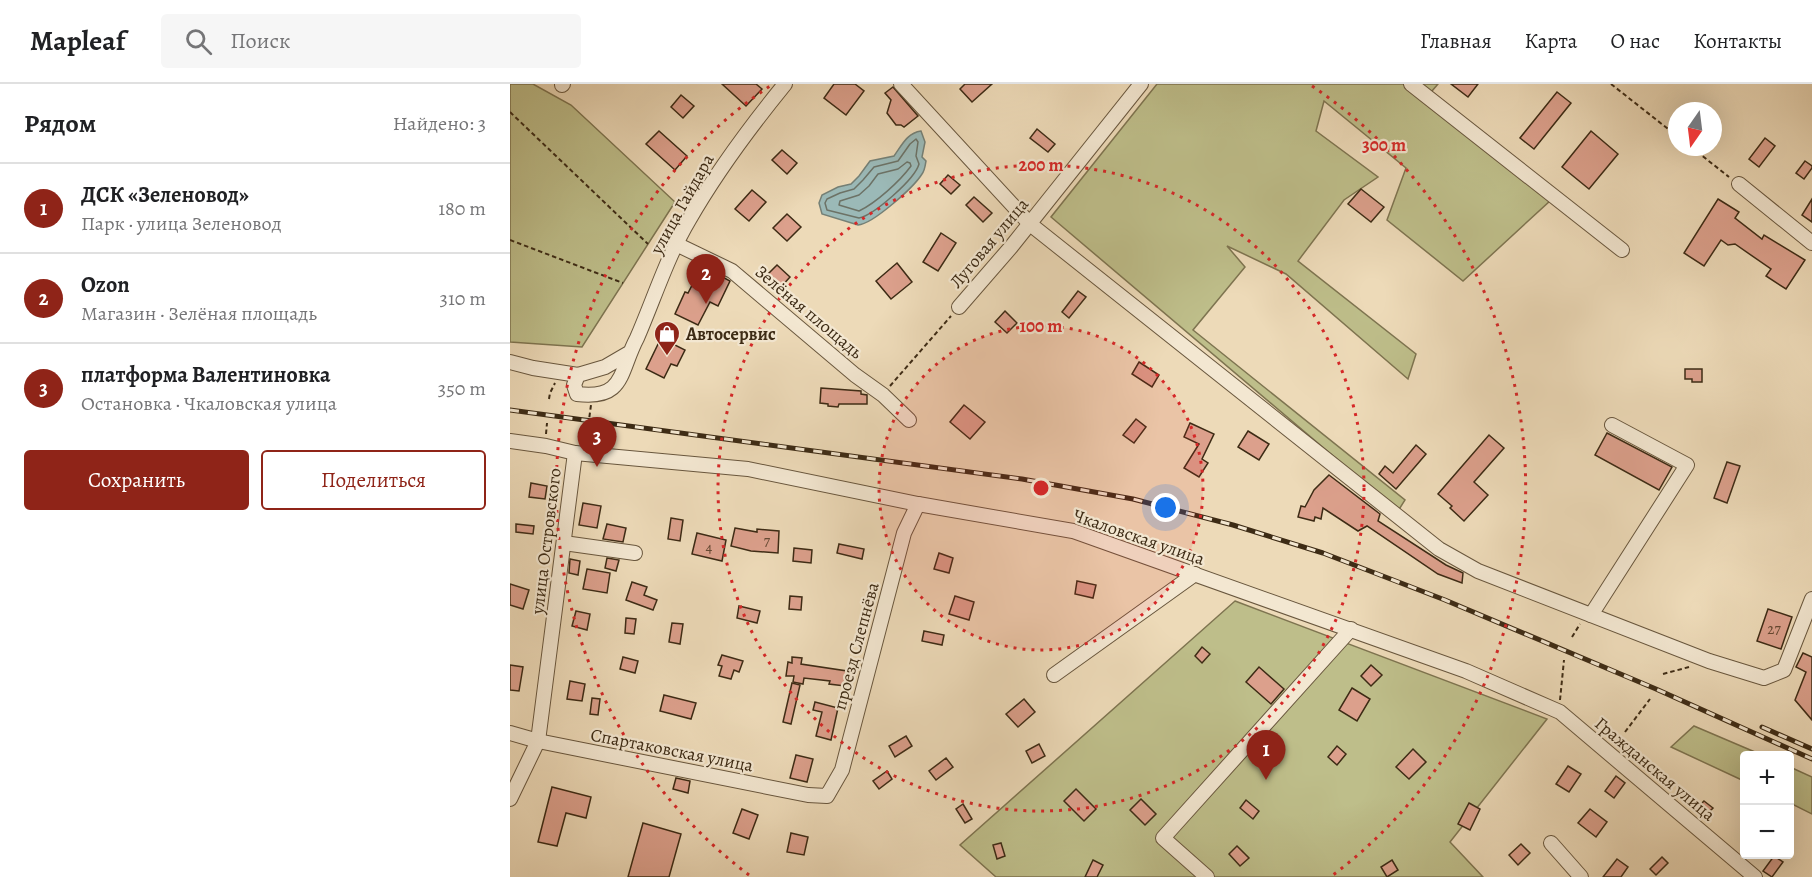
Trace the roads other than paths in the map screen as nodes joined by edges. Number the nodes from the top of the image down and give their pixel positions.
1 (785, 84) edge
2 (901, 84) edge
3 (1141, 84) edge
4 (1411, 84) edge
5 (1739, 184) road end
6 (1030, 224) junction
7 (1812, 243) edge
8 (676, 244) junction
9 (1622, 250) dead end
10 (959, 307) road end
11 (629, 353) junction
12 (510, 362) edge
13 (578, 375) junction
14 (909, 420) dead end
15 (1612, 425) dead end
16 (510, 441) edge
17 (575, 453) junction
18 (918, 504) junction
19 (564, 543) junction
20 (635, 553) dead end
21 (1195, 574) junction
22 (1812, 599) edge
23 (1588, 614) junction
24 (1351, 629) junction
25 (1054, 675) dead end
26 (1560, 712) joint
27 (510, 733) edge
28 (538, 741) junction
29 (827, 796) joint
30 (510, 799) edge
31 (1551, 843) dead end
32 (1207, 877) edge
33 (1581, 877) edge
34 (1755, 877) edge

1 - 8 street, улица Гайдара
2 - 6 street
3 - 6 street, Луговая улица
4 - 9 street
5 - 7 street
6 - 10 street, Луговая улица
6 - 23 street
8 - 11 street, улица Гайдара
8 - 14 street, Зелёная площадь
11 - 13 street
11 - 13 street, улица Гайдара
12 - 13 street
15 - 23 street
16 - 17 street, Чкаловская улица
17 - 18 street, Чкаловская улица
17 - 19 street, улица Островского
18 - 21 street, Чкаловская улица
18 - 29 street, проезд Слепнёва
19 - 20 street
19 - 28 street, улица Островского
21 - 24 street, Чкаловская улица
21 - 25 street
22 - 23 street
24 - 26 street, Чкаловская улица
24 - 32 street
26 - 34 street, Гражданская улица
27 - 28 street, Спартаковская улица
28 - 29 street, Спартаковская улица
28 - 30 street, улица Островского
31 - 33 street

